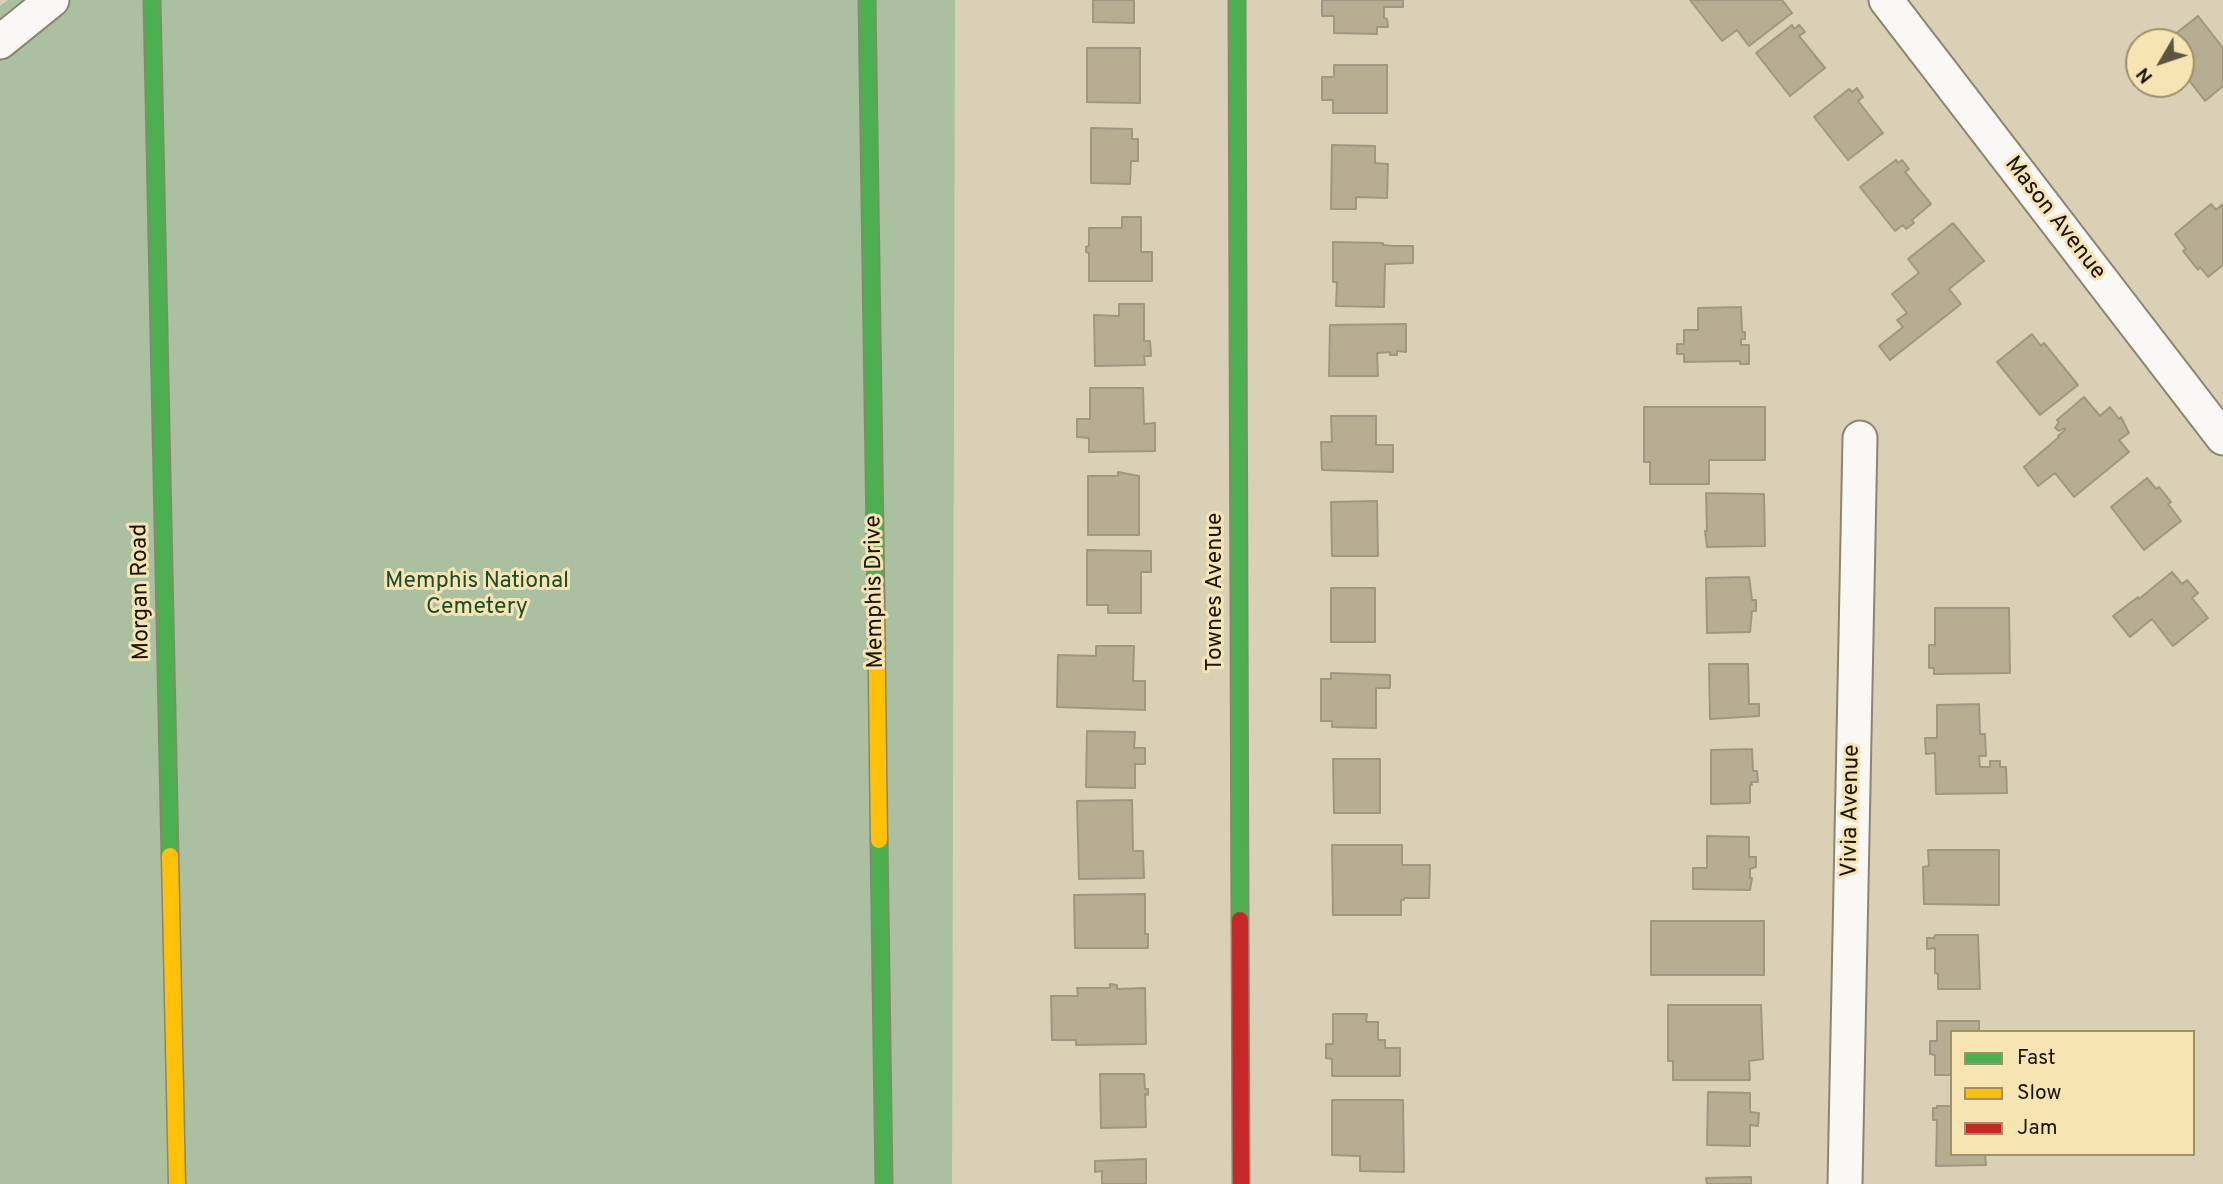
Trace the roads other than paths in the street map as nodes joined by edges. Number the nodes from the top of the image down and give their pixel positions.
1 (52, 0) edge
2 (152, 0) edge
3 (867, 0) edge
4 (1237, 0) edge
5 (1886, 0) edge
6 (0, 42) edge
7 (1860, 438) dead end
8 (2223, 438) edge
9 (177, 1184) edge
10 (884, 1184) edge
11 (1241, 1184) edge
12 (1844, 1184) edge

1 - 6 street
2 - 9 street, Morgan Road
3 - 10 street, Memphis Drive
4 - 11 street, Townes Avenue
5 - 8 street, Mason Avenue
7 - 12 street, Vivia Avenue

